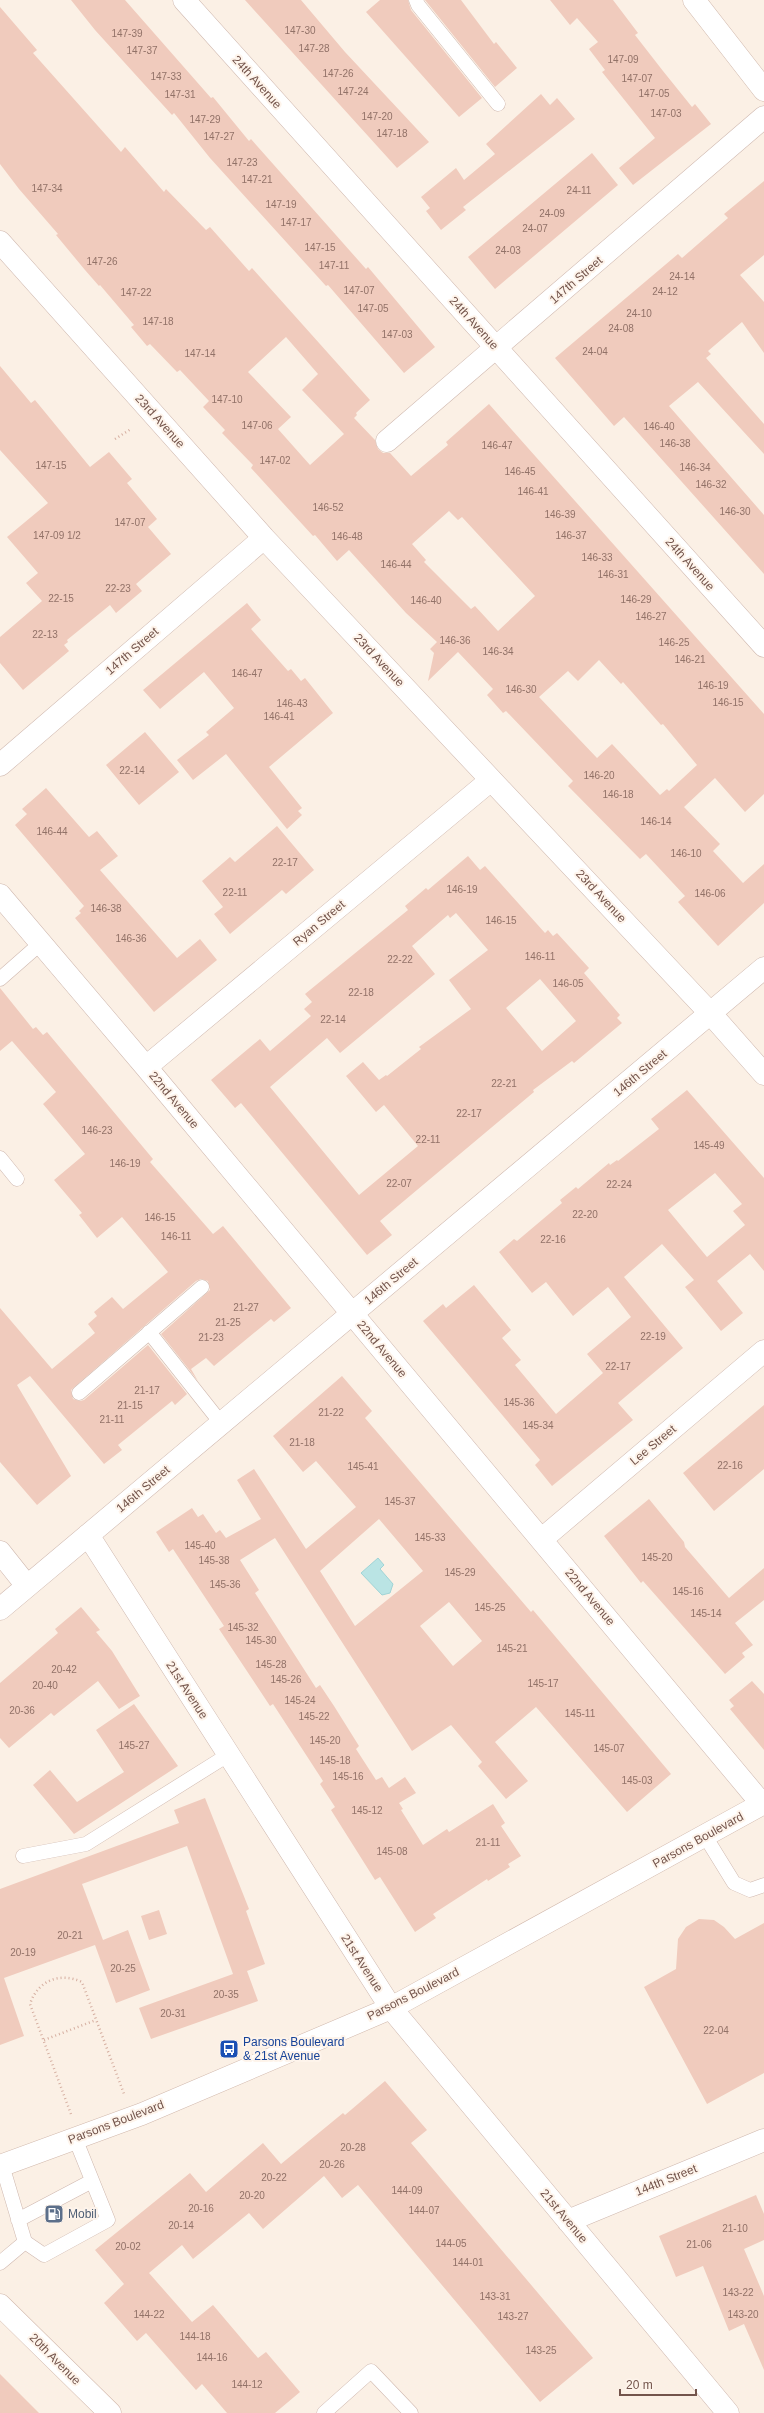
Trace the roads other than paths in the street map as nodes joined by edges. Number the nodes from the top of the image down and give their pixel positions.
1 (184, 0) edge
2 (416, 0) edge
3 (694, 0) edge
4 (764, 90) edge
5 (498, 104) dead end
6 (764, 117) edge
7 (0, 242) edge
8 (496, 348) junction
9 (387, 441) dead end
10 (264, 538) junction
11 (764, 646) edge
12 (0, 765) edge
13 (492, 780) junction
14 (0, 895) edge
15 (41, 943) junction
16 (764, 968) edge
17 (0, 979) edge
18 (711, 1014) junction
19 (146, 1067) junction
20 (764, 1074) edge
21 (0, 1158) edge
22 (17, 1179) dead end
23 (202, 1287) dead end
24 (352, 1314) junction
25 (149, 1332) junction
26 (764, 1352) edge
27 (79, 1392) dead end
28 (221, 1423) junction
29 (88, 1536) junction
30 (542, 1539) junction
31 (0, 1552) edge
32 (28, 1586) junction
33 (0, 1609) edge
34 (228, 1755) junction
35 (763, 1803) edge
36 (705, 1836) junction
37 (23, 1856) dead end
38 (764, 1885) edge
39 (391, 2008) junction
40 (75, 2138) junction
41 (764, 2140) edge
42 (1, 2165) edge
43 (92, 2181) junction
44 (18, 2220) junction
45 (568, 2221) junction
46 (25, 2242) junction
47 (0, 2263) edge
48 (0, 2305) edge
49 (110, 2413) edge
50 (324, 2413) edge
51 (411, 2413) edge
52 (728, 2413) edge

1 - 8 street, 24th Avenue
2 - 5 lane
3 - 4 street
6 - 8 street, 147th Street
7 - 10 street, 23rd Avenue
8 - 9 street, 147th Street
8 - 11 street, 24th Avenue
10 - 12 street, 147th Street
10 - 13 street, 23rd Avenue
13 - 18 street, 23rd Avenue
13 - 19 street, Ryan Street
14 - 15 street, 22nd Avenue
15 - 17 lane
15 - 19 street, 22nd Avenue
16 - 18 street, 146th Street
18 - 20 street, 23rd Avenue
18 - 24 street, 146th Street
19 - 24 street, 22nd Avenue
21 - 22 lane
23 - 25 lane
24 - 28 street, 146th Street
24 - 30 street, 22nd Avenue
25 - 27 lane
25 - 28 lane
26 - 30 street, Lee Street
28 - 29 street, 146th Street
29 - 32 street, 146th Street
29 - 34 street, 21st Avenue
30 - 35 street, 22nd Avenue
31 - 32 street
32 - 33 street, 146th Street
34 - 37 lane
34 - 39 street, 21st Avenue
35 - 36 street, Parsons Boulevard
36 - 38 lane
36 - 39 street, Parsons Boulevard
39 - 40 street, Parsons Boulevard
39 - 45 street, 21st Avenue
40 - 42 street, Parsons Boulevard
40 - 43 lane
41 - 45 street, 144th Street
42 - 44 lane
43 - 44 lane
43 - 46 lane
44 - 46 lane
45 - 52 street, 21st Avenue
46 - 47 lane
48 - 49 street, 20th Avenue
50 - 51 lane

